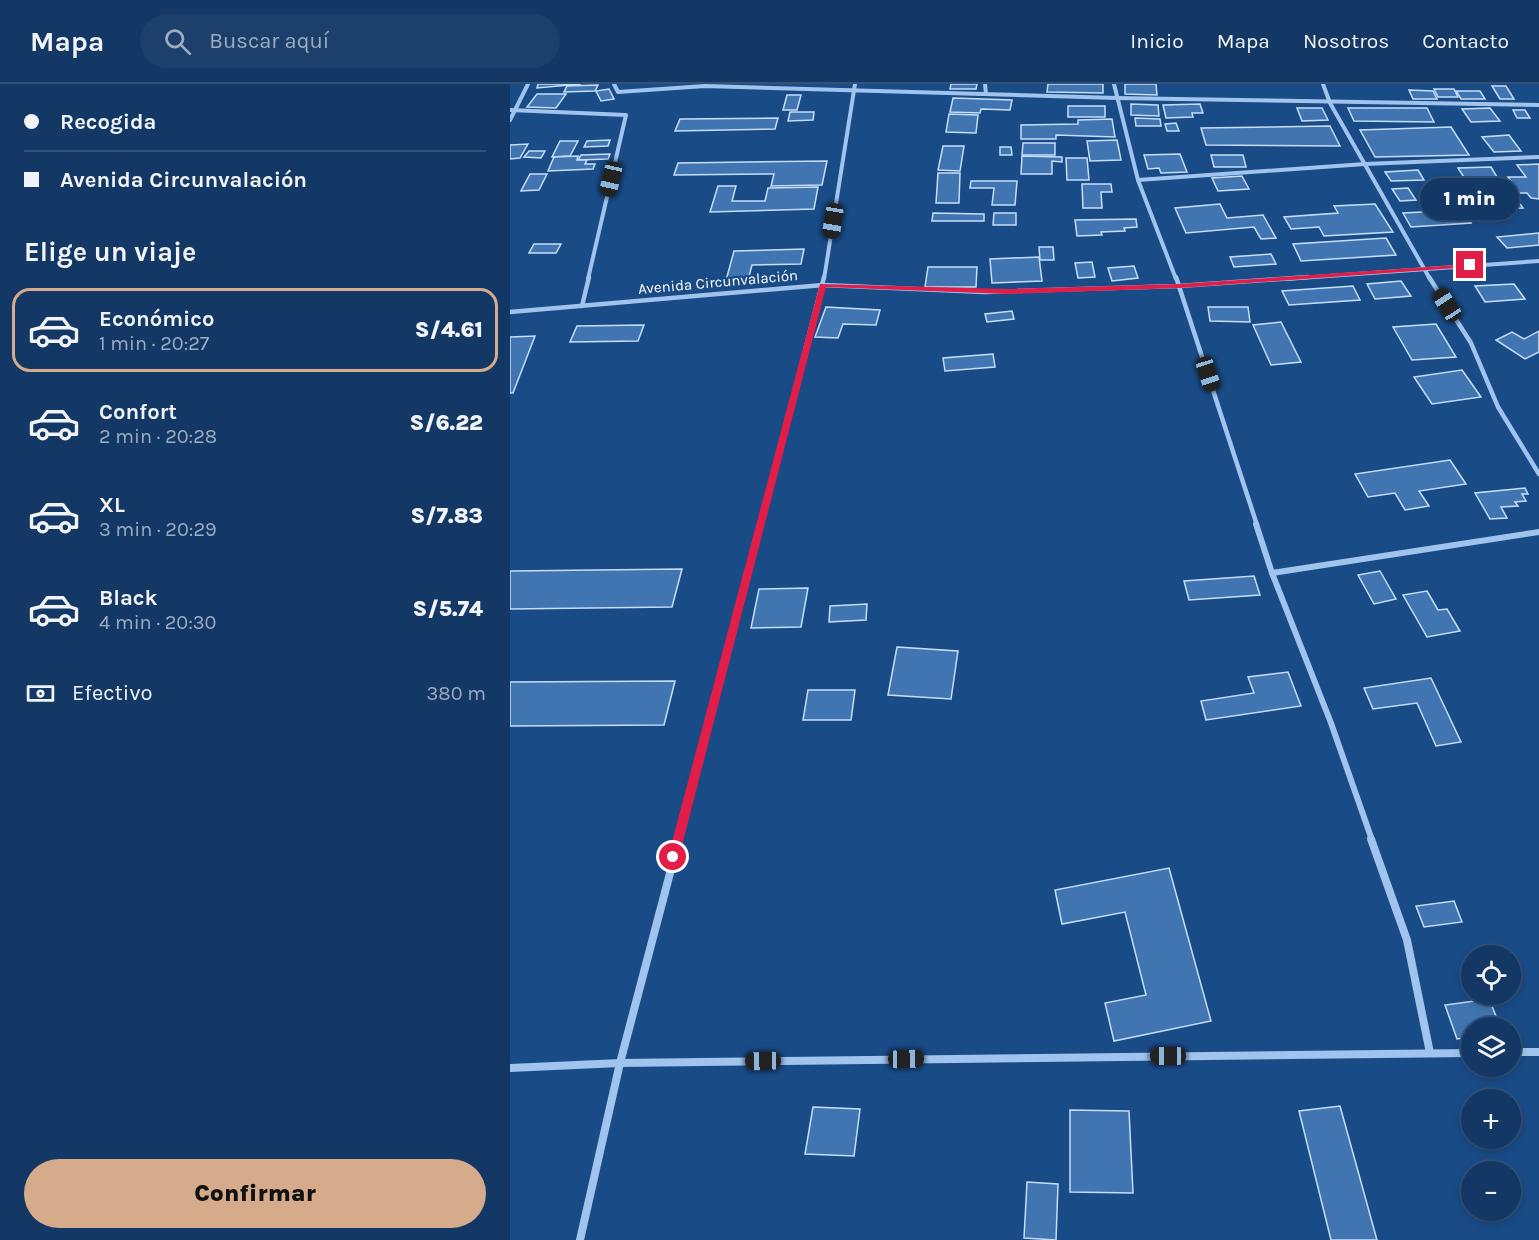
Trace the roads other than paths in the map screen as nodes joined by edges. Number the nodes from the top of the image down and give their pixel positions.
1 (528, 84) edge
2 (614, 84) edge
3 (985, 84) edge
4 (1114, 84) edge
5 (1323, 84) edge
6 (705, 85) edge
7 (854, 88) edge
8 (986, 94) junction
9 (1117, 98) junction
10 (1330, 103) junction
11 (1537, 105) edge
12 (510, 110) edge
13 (516, 111) junction
14 (1539, 111) edge
15 (510, 120) edge
16 (1539, 157) edge
17 (1365, 164) junction
18 (1138, 180) junction
19 (1539, 261) edge
20 (1423, 268) junction
21 (823, 285) junction
22 (1179, 286) junction
23 (582, 306) junction
24 (510, 312) edge
25 (1539, 474) edge
26 (1539, 532) edge
27 (1272, 573) junction
28 (1521, 1052) edge
29 (1539, 1052) edge
30 (1430, 1053) junction
31 (1461, 1053) edge
32 (620, 1063) junction
33 (510, 1068) edge
34 (580, 1240) edge

1 - 13 street
2 - 6 street
3 - 8 street
4 - 9 street
5 - 10 street
6 - 7 street
7 - 8 street
7 - 21 street
8 - 9 street
9 - 10 street
9 - 18 street
10 - 11 street
10 - 17 street
11 - 14 street
12 - 13 street
13 - 15 street
13 - 23 street
16 - 17 street
17 - 18 street
17 - 20 street
18 - 22 street
19 - 20 street, Avenida Circunvalación
20 - 22 street, Avenida Circunvalación
20 - 25 street
21 - 22 street, Avenida Circunvalación
21 - 23 street, Avenida Circunvalación
21 - 32 street
22 - 27 street
23 - 24 street, Avenida Circunvalación
26 - 27 street
27 - 30 street
28 - 29 street
30 - 31 street
30 - 32 street
32 - 33 street
32 - 34 street

